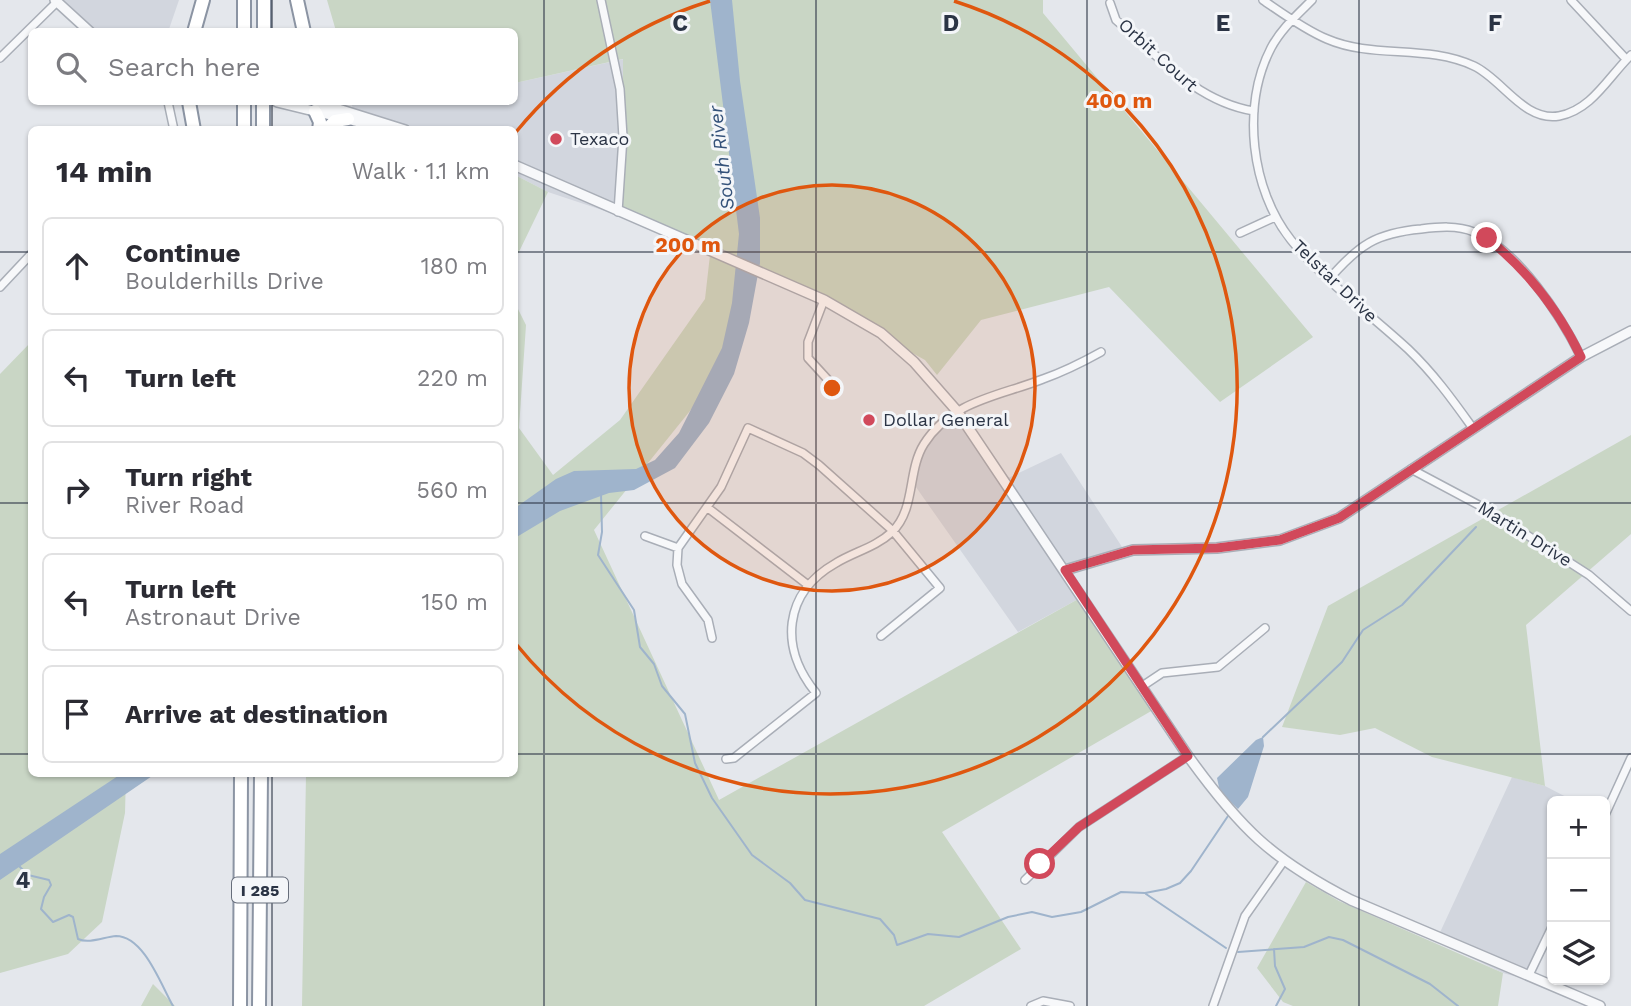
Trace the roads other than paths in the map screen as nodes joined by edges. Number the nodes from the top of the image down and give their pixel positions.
1 (203, 0) edge
2 (244, 0) edge
3 (264, 0) edge
4 (297, 0) edge
5 (601, 0) edge
6 (1263, 0) edge
7 (1312, 0) edge
8 (1571, 0) edge
9 (56, 1) edge
10 (1110, 3) dead end
11 (1293, 19) junction
12 (29, 28) edge
13 (86, 28) edge
14 (195, 28) edge
15 (244, 28) edge
16 (264, 28) edge
17 (303, 28) edge
18 (28, 30) edge
19 (1629, 57) edge
20 (0, 58) edge
21 (169, 105) edge
22 (190, 105) edge
23 (244, 105) edge
24 (263, 105) edge
25 (289, 105) edge
26 (315, 105) edge
27 (1254, 111) junction
28 (348, 119) junction
29 (383, 124) junction
30 (173, 126) edge
31 (193, 126) edge
32 (244, 126) edge
33 (263, 126) edge
34 (320, 126) edge
35 (330, 126) edge
36 (390, 126) edge
37 (518, 167) edge
38 (618, 212) junction
39 (1275, 217) junction
40 (1240, 233) dead end
41 (28, 257) edge
42 (1330, 278) junction
43 (0, 287) edge
44 (824, 300) junction
45 (1631, 331) edge
46 (1101, 352) dead end
47 (1581, 357) junction
48 (830, 382) dead end
49 (957, 411) junction
50 (1472, 427) junction
51 (1410, 470) junction
52 (708, 508) junction
53 (893, 531) junction
54 (645, 536) dead end
55 (678, 548) junction
56 (1065, 570) junction
57 (808, 585) junction
58 (1631, 611) edge
59 (1265, 628) dead end
60 (881, 636) dead end
61 (712, 638) dead end
62 (1141, 687) junction
63 (1188, 756) junction
64 (1631, 758) edge
65 (726, 759) dead end
66 (240, 777) edge
67 (261, 777) edge
68 (1610, 804) edge
69 (1283, 862) junction
70 (1025, 880) dead end
71 (1547, 937) edge
72 (1529, 975) junction
73 (240, 1006) edge
74 (260, 1006) edge
75 (1031, 1006) edge
76 (1070, 1006) edge
77 (1213, 1006) edge
78 (1600, 1006) edge

1 - 14 highway
2 - 15 highway
3 - 16 highway
4 - 17 highway
5 - 38 street
6 - 11 street
7 - 11 street, Telstar Drive
8 - 19 street
9 - 12 street
9 - 13 street
10 - 27 street, Orbit Court
11 - 19 street
11 - 27 street, Telstar Drive
18 - 20 street
21 - 30 street
22 - 31 highway
23 - 32 highway
24 - 33 highway
25 - 26 street
26 - 28 street
26 - 29 street
26 - 34 highway
27 - 39 street, Telstar Drive
28 - 29 street
28 - 35 highway
29 - 36 street
37 - 38 street
38 - 44 street
39 - 40 street
39 - 42 street, Telstar Drive
41 - 43 street
42 - 47 street
42 - 50 street, Telstar Drive
44 - 48 street
44 - 49 street
45 - 47 street
46 - 49 street
47 - 50 street
49 - 53 street
49 - 56 street
50 - 51 street
51 - 56 street
51 - 58 street, Martin Drive
52 - 53 street
52 - 55 street
52 - 57 street
53 - 57 street
53 - 60 street
54 - 55 street
55 - 61 street
56 - 62 street
57 - 65 street
59 - 62 street
62 - 63 street
63 - 69 street
63 - 70 street
64 - 68 street
66 - 73 highway, I 285
67 - 74 highway, I 285
69 - 72 street
69 - 77 street
71 - 72 street
72 - 78 street
75 - 76 street

